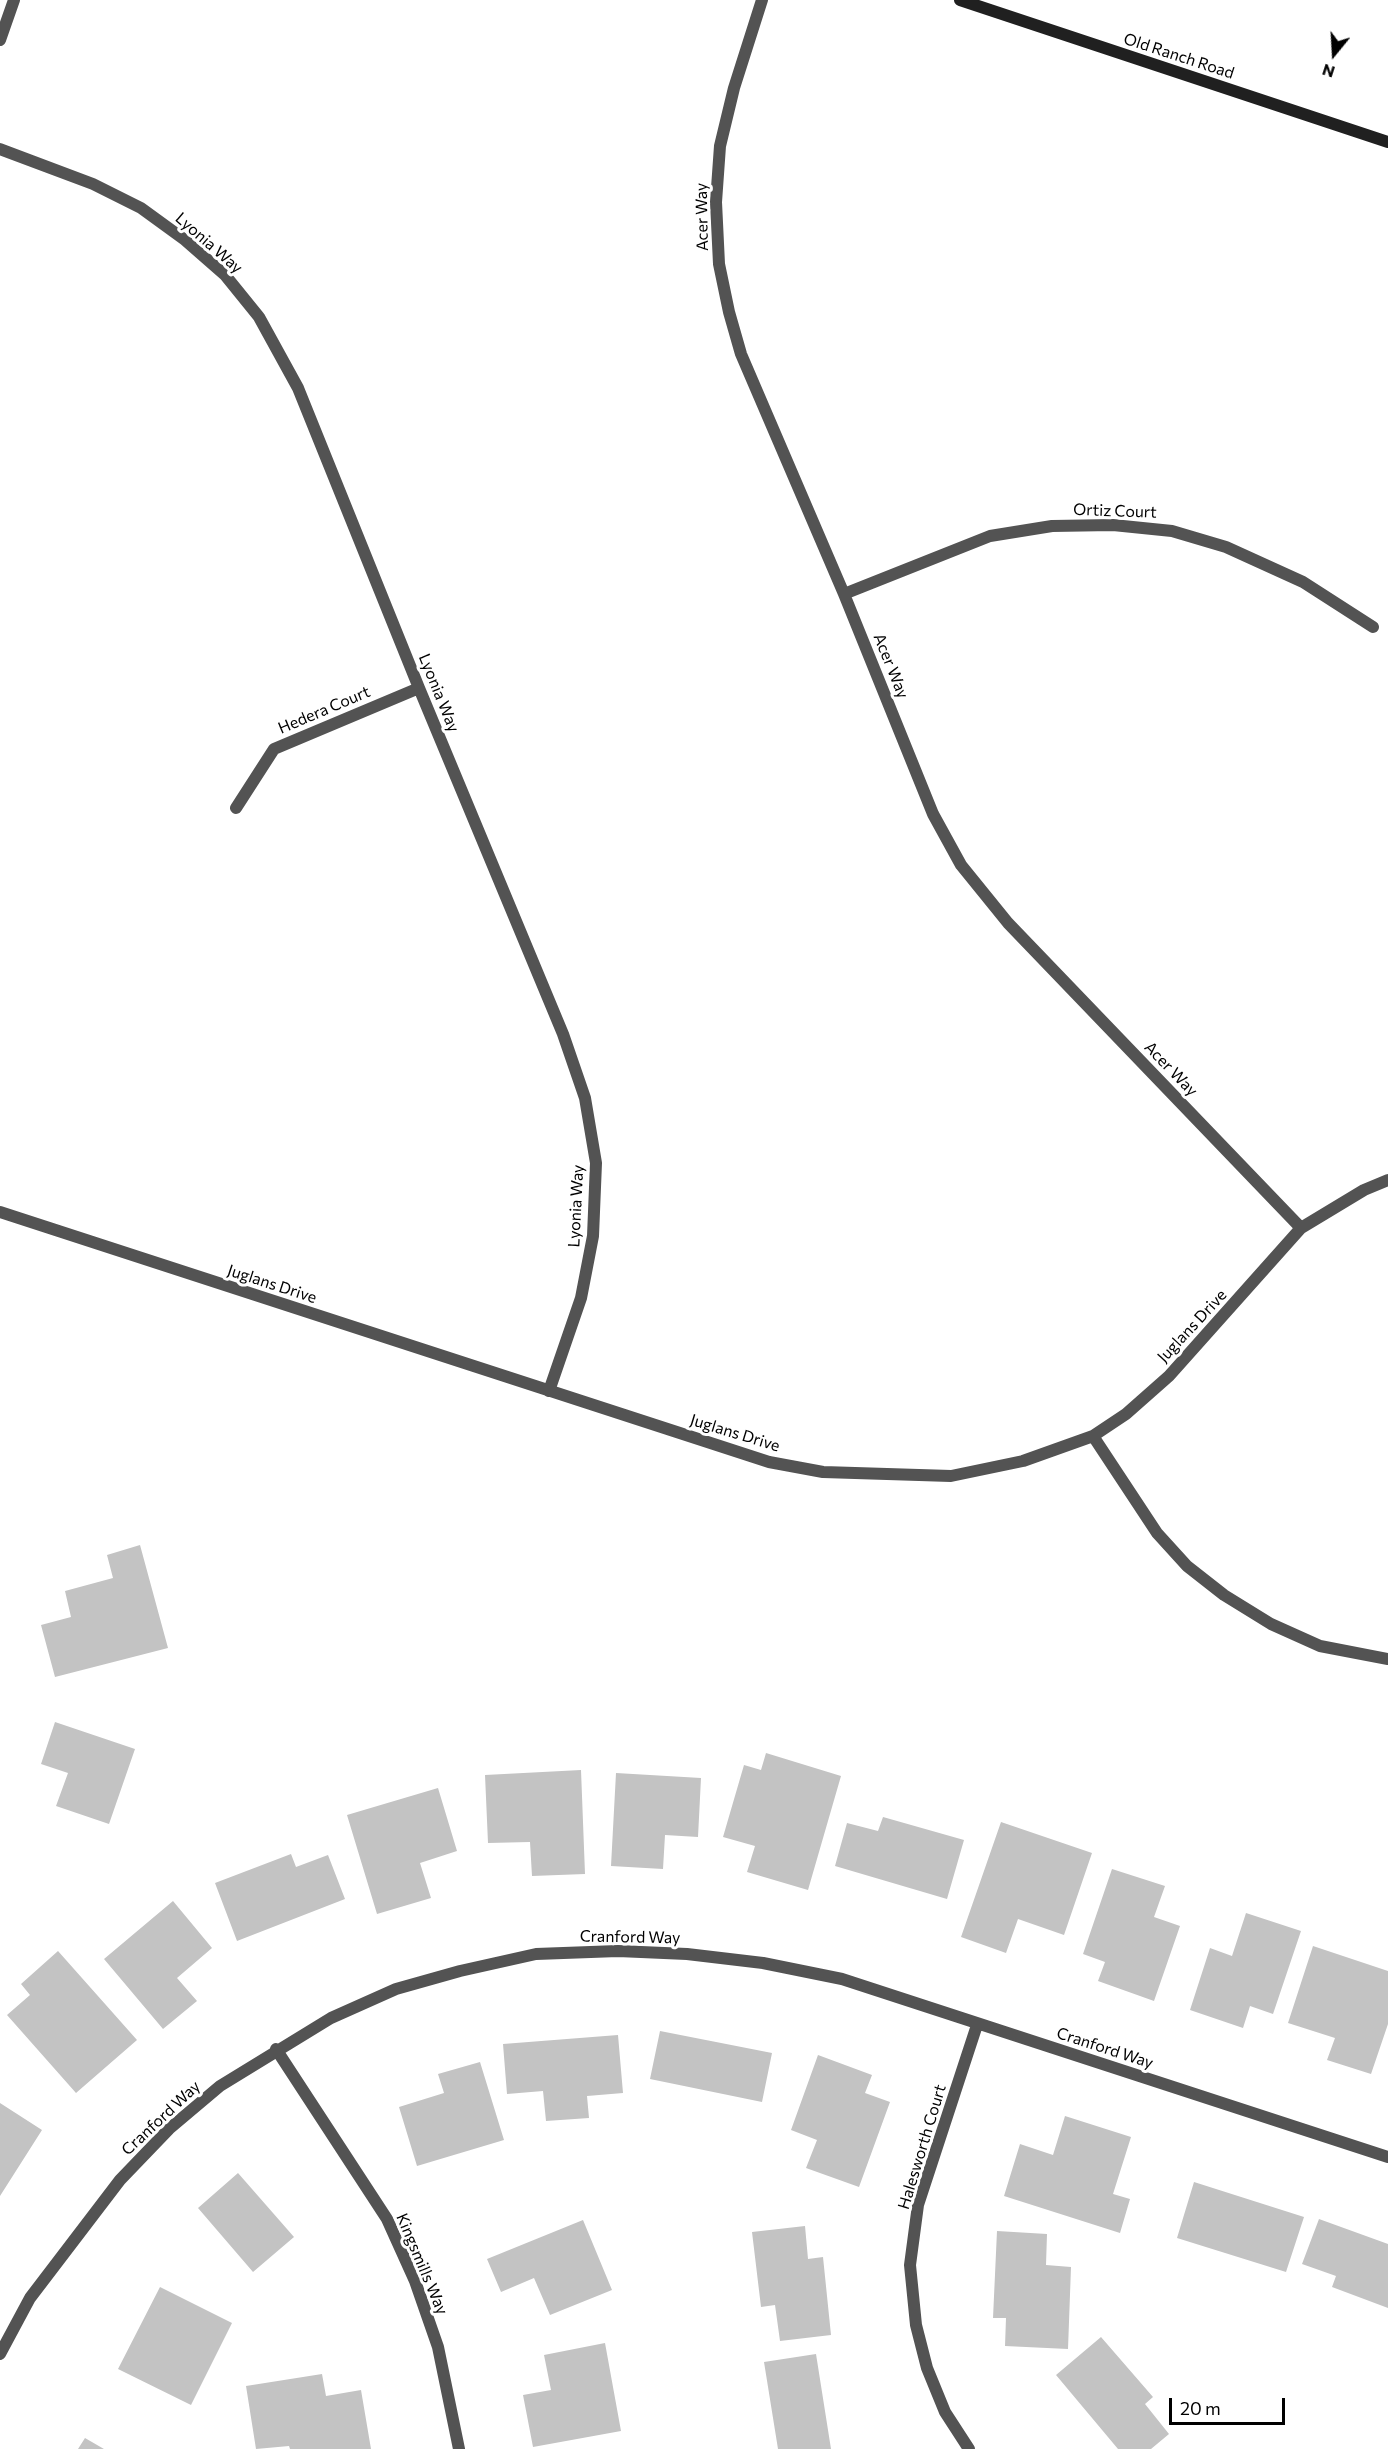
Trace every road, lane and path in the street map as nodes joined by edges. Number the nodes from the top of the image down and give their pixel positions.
1 (14, 0) edge
2 (762, 0) edge
3 (960, 0) edge
4 (0, 40) edge
5 (1388, 142) edge
6 (0, 149) edge
7 (844, 594) junction
8 (1373, 627) dead end
9 (419, 688) junction
10 (236, 808) dead end
11 (1388, 1180) edge
12 (0, 1212) edge
13 (1301, 1228) junction
14 (549, 1391) junction
15 (1094, 1436) junction
16 (1388, 1659) edge
17 (977, 2025) junction
18 (276, 2049) junction
19 (1388, 2157) edge
20 (0, 2354) edge
21 (459, 2449) edge
22 (969, 2449) edge

1 - 4 street
2 - 7 street, Acer Way
3 - 5 street, Old Ranch Road
6 - 9 street, Lyonia Way
7 - 8 street, Ortiz Court
7 - 13 street, Acer Way
9 - 10 street, Hedera Court
9 - 14 street, Lyonia Way
11 - 13 street, Juglans Drive
12 - 14 street, Juglans Drive
13 - 15 street, Juglans Drive
14 - 15 street, Juglans Drive
15 - 16 street
17 - 18 street, Cranford Way
17 - 19 street, Cranford Way
17 - 22 street, Halesworth Court
18 - 20 street, Cranford Way
18 - 21 street, Kingsmills Way

